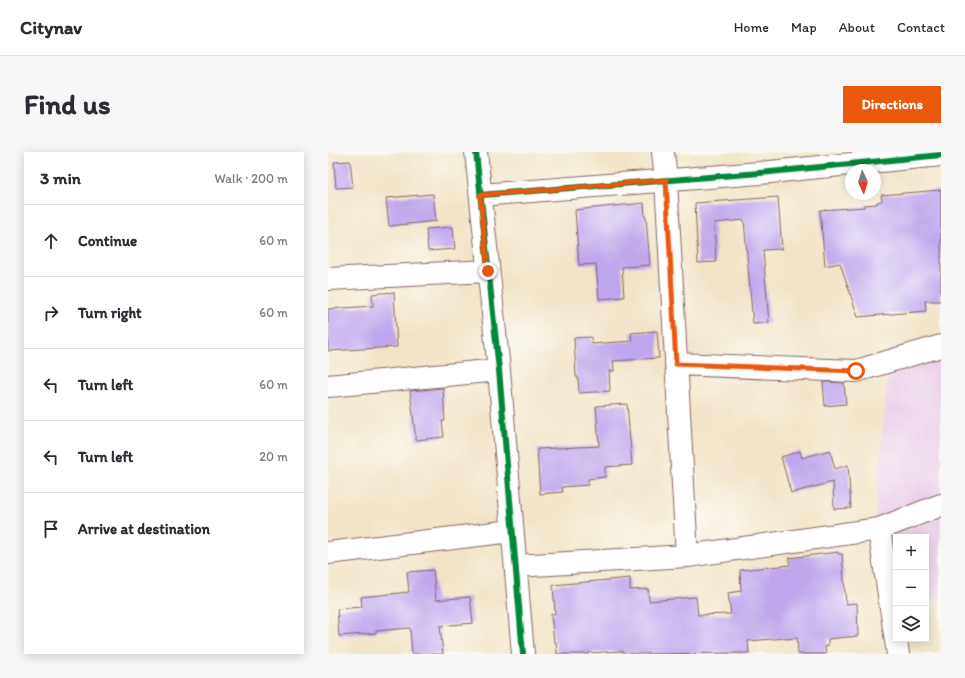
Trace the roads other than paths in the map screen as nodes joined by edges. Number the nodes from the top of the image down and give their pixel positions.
1 (476, 152) edge
2 (663, 152) edge
3 (941, 154) edge
4 (666, 180) junction
5 (480, 195) junction
6 (488, 271) junction
7 (328, 279) edge
8 (941, 346) edge
9 (676, 364) junction
10 (499, 370) junction
11 (328, 386) edge
12 (941, 505) edge
13 (879, 529) junction
14 (512, 531) junction
15 (328, 553) edge
16 (687, 556) junction
17 (516, 566) junction
18 (523, 654) edge
19 (898, 654) edge

1 - 5 street
2 - 4 street
3 - 4 street
4 - 5 street
4 - 9 street
5 - 6 street
6 - 7 street
6 - 10 street
8 - 9 street
9 - 16 street
10 - 11 street
10 - 14 street
12 - 13 street
13 - 16 street
13 - 19 street
14 - 15 street
14 - 17 street
16 - 17 street
17 - 18 street

